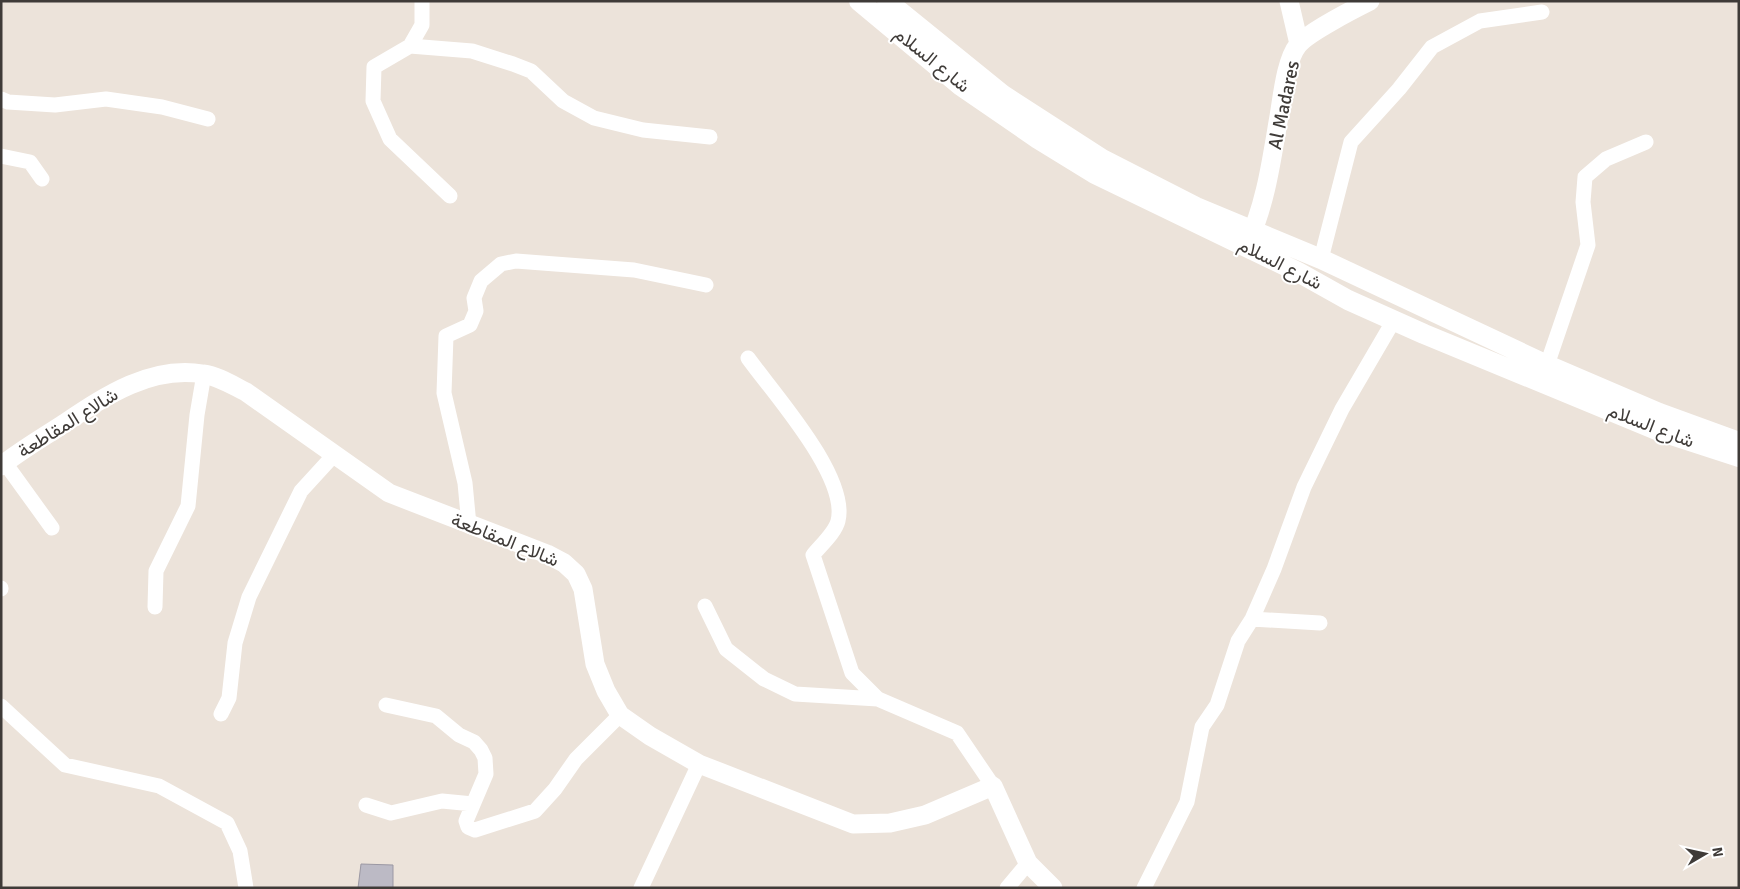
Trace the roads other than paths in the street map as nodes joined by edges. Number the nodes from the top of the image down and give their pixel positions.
1 (422, 1) edge
2 (859, 1) edge
3 (887, 1) edge
4 (1289, 1) edge
5 (1370, 1) edge
6 (1542, 12) dead end
7 (1298, 44) junction
8 (410, 46) junction
9 (1, 99) edge
10 (208, 120) dead end
11 (710, 137) dead end
12 (1646, 142) dead end
13 (1, 156) edge
14 (42, 179) dead end
15 (450, 196) dead end
16 (1249, 239) junction
17 (1321, 259) junction
18 (706, 285) dead end
19 (1394, 320) junction
20 (748, 358) dead end
21 (1547, 365) junction
22 (204, 374) junction
23 (1739, 442) edge
24 (333, 456) junction
25 (1739, 457) edge
26 (3, 464) edge
27 (469, 525) junction
28 (52, 528) dead end
29 (156, 606) dead end
30 (706, 606) dead end
31 (1252, 619) junction
32 (1320, 623) dead end
33 (878, 699) junction
34 (386, 705) dead end
35 (1, 706) edge
36 (221, 714) dead end
37 (620, 715) junction
38 (699, 764) junction
39 (993, 786) junction
40 (473, 804) junction
41 (366, 805) dead end
42 (1028, 863) junction
43 (246, 888) edge
44 (641, 888) edge
45 (1007, 888) edge
46 (1053, 888) edge
47 (1144, 888) edge

1 - 8 street
2 - 16 main road, شارع السلام
3 - 16 main road, شارع السلام
4 - 7 street
5 - 7 street, Al Madares
6 - 17 street
7 - 16 street, Al Madares
8 - 11 street
8 - 15 street
9 - 10 street
12 - 21 street
13 - 14 street
16 - 17 main road, شارع السلام
16 - 19 main road, شارع السلام
17 - 21 main road, شارع السلام
18 - 27 street
19 - 25 main road, شارع السلام
19 - 31 street
20 - 33 street
21 - 23 main road, شارع السلام
22 - 24 street, شالاع المقاطعة
22 - 26 street, شالاع المقاطعة
22 - 29 street
24 - 27 street, شالاع المقاطعة
24 - 36 street
26 - 28 street
27 - 37 street, شالاع المقاطعة
30 - 33 street
31 - 32 street
31 - 47 street
33 - 39 street
34 - 40 street
35 - 43 street
37 - 38 street, شالاع المقاطعة
37 - 40 street
38 - 39 street, شالاع المقاطعة
38 - 44 street
39 - 42 street
40 - 41 street
42 - 45 street
42 - 46 street

